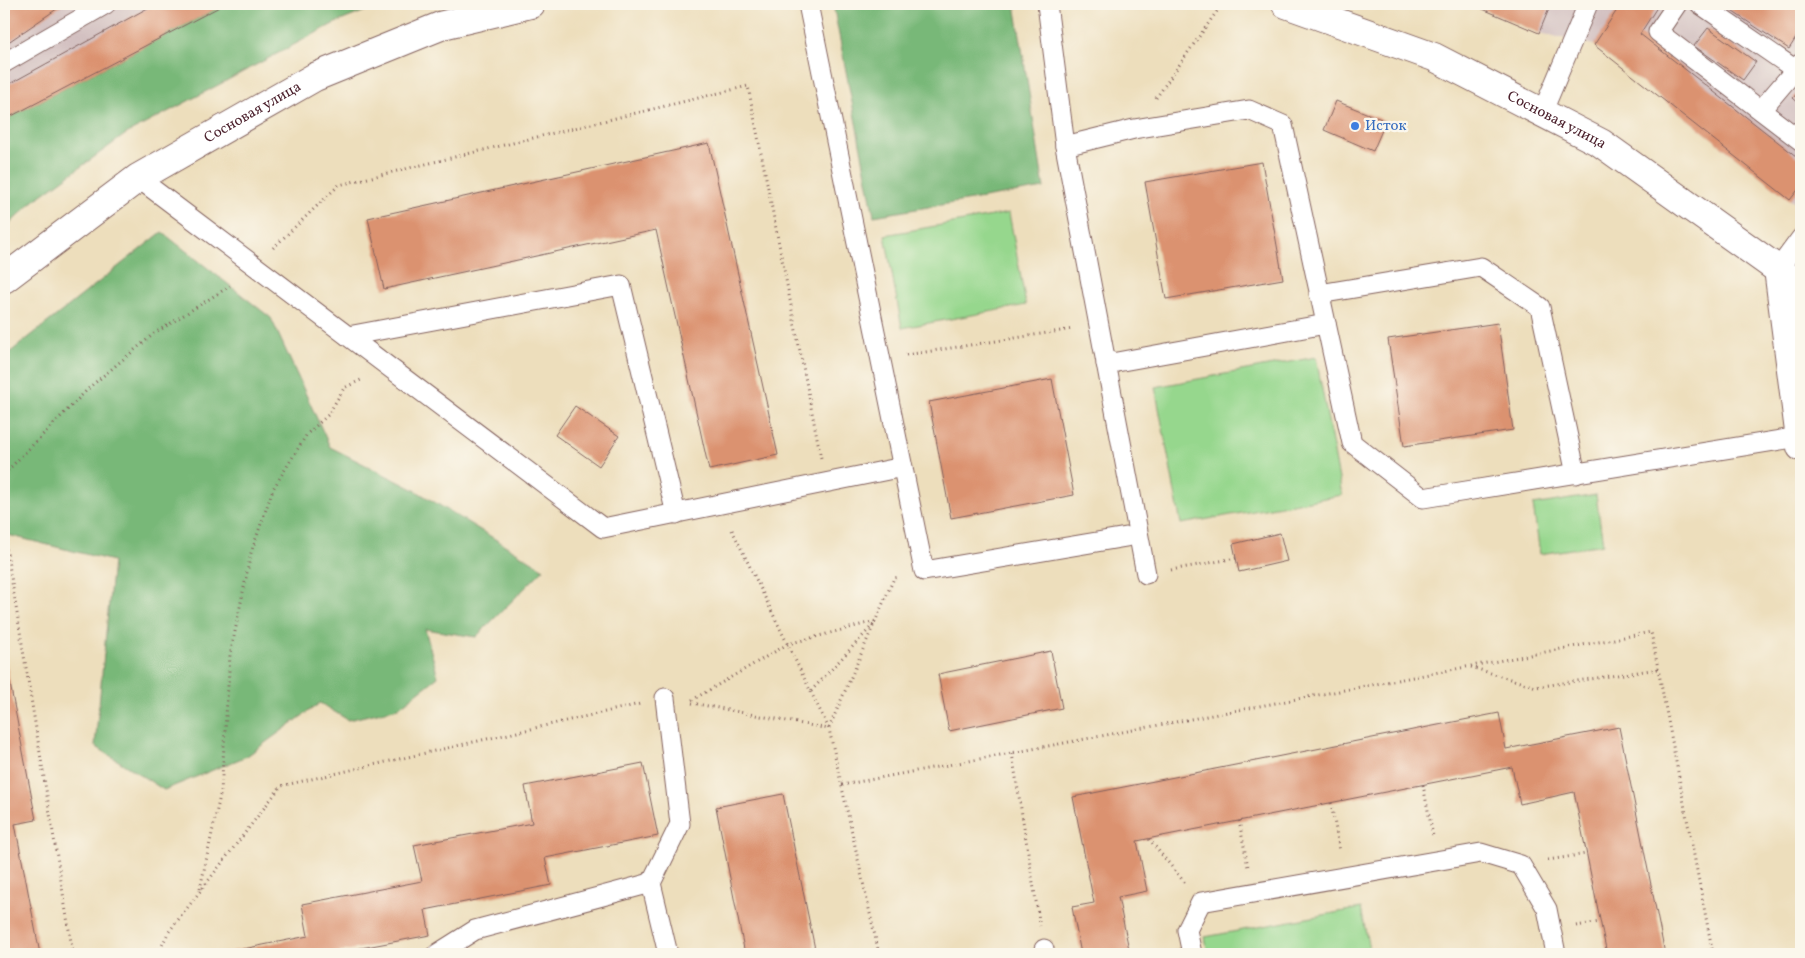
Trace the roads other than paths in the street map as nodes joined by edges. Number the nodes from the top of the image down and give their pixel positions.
1 (106, 4) edge
2 (531, 4) edge
3 (808, 4) edge
4 (1047, 4) edge
5 (1286, 4) edge
6 (1588, 4) edge
7 (1677, 4) edge
8 (1700, 4) edge
9 (4, 63) edge
10 (1798, 66) edge
11 (1761, 110) junction
12 (1542, 113) junction
13 (1801, 140) edge
14 (1066, 146) junction
15 (138, 178) junction
16 (1801, 238) edge
17 (1778, 269) junction
18 (4, 279) edge
19 (1801, 286) edge
20 (1320, 294) junction
21 (1326, 324) junction
22 (348, 336) junction
23 (1106, 364) junction
24 (1800, 442) edge
25 (903, 467) junction
26 (1576, 474) junction
27 (676, 514) junction
28 (1138, 535) junction
29 (1146, 574) road end
30 (665, 698) road end
31 (651, 883) junction
32 (437, 954) edge
33 (668, 954) edge
34 (1192, 954) edge
35 (1556, 954) edge

1 - 9 lane
2 - 15 street, Сосновая улица
3 - 25 lane
4 - 14 lane
5 - 12 street, Сосновая улица
6 - 12 lane
7 - 11 lane
8 - 10 lane
10 - 11 lane
11 - 13 lane
12 - 17 street, Сосновая улица
14 - 20 lane
14 - 23 lane
15 - 18 street, Сосновая улица
15 - 22 lane
16 - 17 lane
17 - 19 street, Сосновая улица
17 - 24 street
20 - 21 lane
20 - 26 lane
21 - 23 lane
21 - 26 lane
22 - 27 lane
22 - 27 lane
23 - 28 lane
24 - 26 lane
25 - 27 lane
25 - 28 lane
28 - 29 lane
30 - 31 lane
31 - 32 lane
31 - 33 lane
34 - 35 lane

